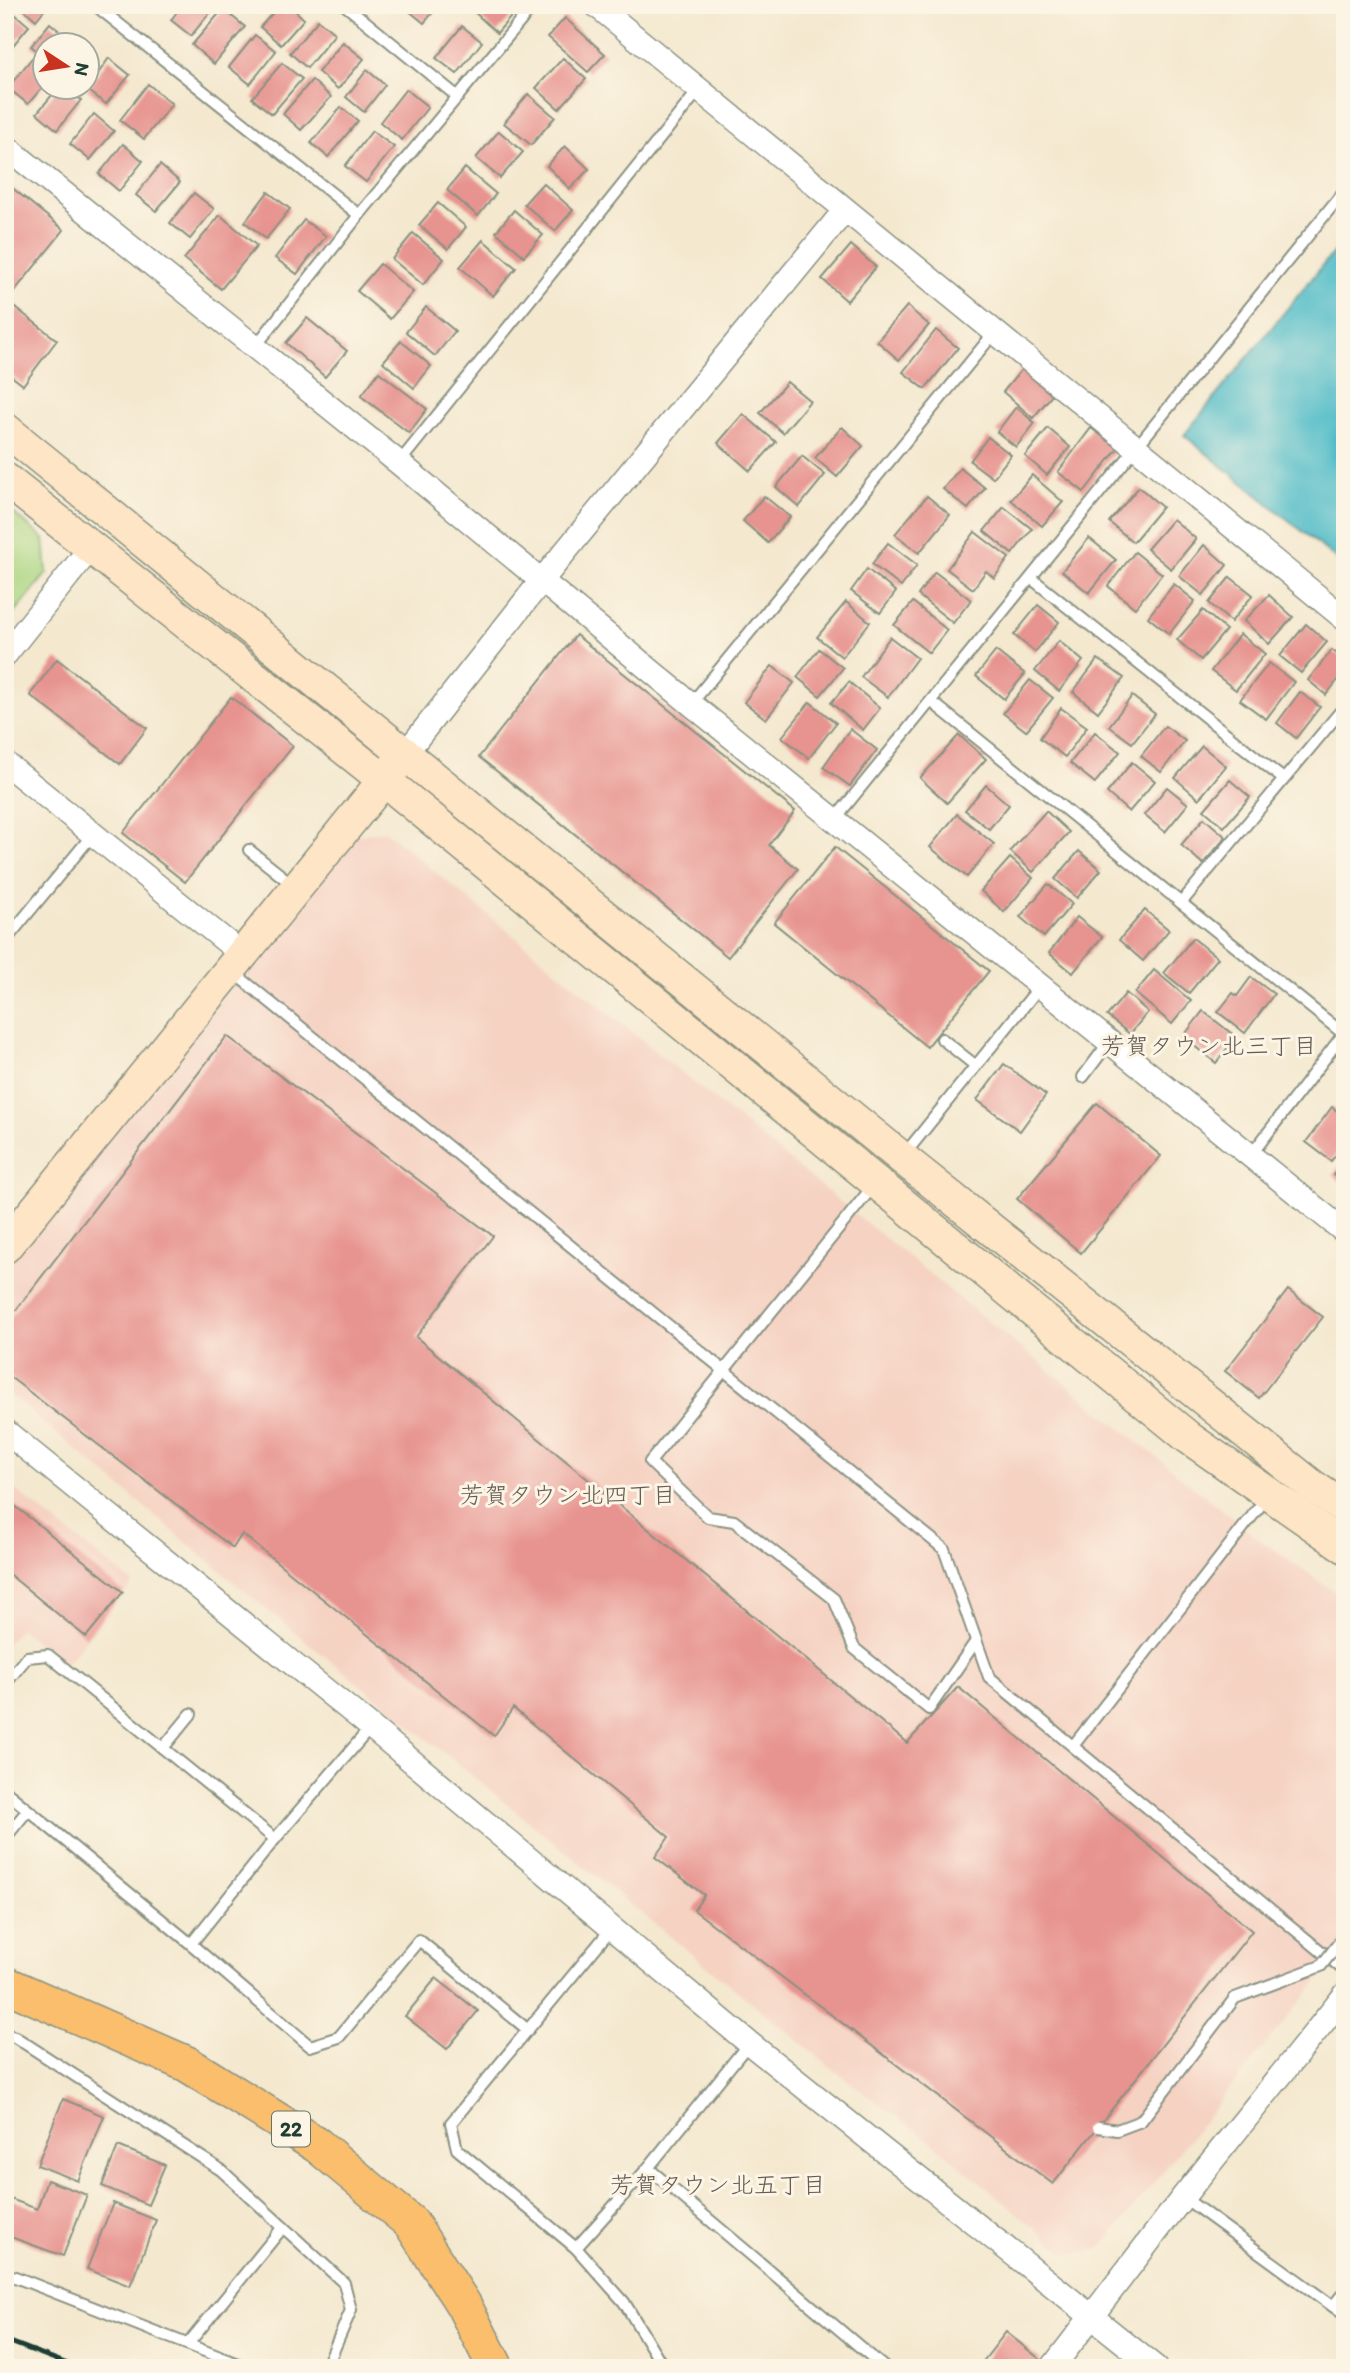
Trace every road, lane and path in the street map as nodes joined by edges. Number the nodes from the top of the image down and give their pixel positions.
1 (95, 5) edge
2 (345, 5) edge
3 (534, 5) edge
4 (596, 5) edge
5 (698, 91) junction
6 (458, 97) junction
7 (5, 146) edge
8 (1345, 190) edge
9 (845, 210) junction
10 (359, 215) junction
11 (994, 333) junction
12 (255, 347) junction
13 (5, 429) edge
14 (1136, 447) junction
15 (399, 463) junction
16 (5, 479) edge
17 (92, 546) junction
18 (1031, 578) junction
19 (542, 580) junction
20 (1345, 619) edge
21 (5, 655) edge
22 (932, 702) junction
23 (691, 704) junction
24 (1345, 706) edge
25 (405, 754) junction
26 (5, 763) edge
27 (1282, 778) junction
28 (384, 780) junction
29 (835, 819) junction
30 (93, 834) junction
31 (249, 850) dead end
32 (297, 888) junction
33 (1181, 903) junction
34 (5, 941) edge
35 (237, 963) junction
36 (1041, 985) junction
37 (1344, 1034) edge
38 (942, 1040) dead end
39 (1110, 1041) junction
40 (976, 1066) junction
41 (1083, 1077) dead end
42 (1251, 1154) junction
43 (902, 1158) junction
44 (876, 1182) junction
45 (1345, 1232) edge
46 (5, 1247) edge
47 (725, 1371) junction
48 (5, 1430) edge
49 (1269, 1494) junction
50 (1345, 1508) edge
51 (1345, 1547) edge
52 (976, 1641) junction
53 (5, 1684) edge
54 (191, 1714) dead end
55 (371, 1727) junction
56 (1073, 1746) junction
57 (163, 1748) junction
58 (5, 1791) edge
59 (27, 1811) junction
60 (5, 1838) edge
61 (275, 1839) junction
62 (611, 1929) junction
63 (1345, 1935) edge
64 (191, 1944) junction
65 (1345, 1971) edge
66 (5, 1984) edge
67 (1345, 1995) edge
68 (528, 2030) junction
69 (5, 2034) edge
70 (749, 2043) junction
71 (1098, 2127) dead end
72 (648, 2168) junction
73 (1183, 2197) junction
74 (283, 2227) junction
75 (576, 2248) junction
76 (5, 2273) edge
77 (1345, 2291) edge
78 (1333, 2306) junction
79 (1092, 2315) junction
80 (1345, 2315) edge
81 (188, 2344) junction
82 (248, 2368) edge
83 (326, 2368) edge
84 (496, 2368) edge
85 (664, 2368) edge
86 (885, 2368) edge
87 (1052, 2368) edge
88 (1156, 2368) edge

1 - 10 lane
2 - 6 lane
3 - 6 lane
4 - 5 street
5 - 9 street
5 - 15 lane
6 - 10 lane
7 - 12 street
8 - 14 lane
9 - 11 street
9 - 19 street
10 - 12 lane
11 - 14 street
11 - 23 lane
12 - 15 street
13 - 25 street
14 - 18 lane
14 - 20 street
15 - 19 street
16 - 17 street
17 - 21 street
17 - 28 street
18 - 22 lane
18 - 27 lane
19 - 23 street
19 - 25 street
22 - 29 lane
22 - 33 lane
23 - 29 street
24 - 27 lane
25 - 28 street
25 - 43 street
26 - 30 street
27 - 33 lane
28 - 32 street
28 - 44 street
29 - 36 street
30 - 34 lane
30 - 35 street
31 - 32 lane
32 - 35 street
33 - 37 lane
35 - 46 street
35 - 47 lane
36 - 39 street
36 - 40 lane
37 - 42 lane
38 - 40 lane
39 - 41 lane
39 - 42 street
40 - 43 lane
42 - 45 street
43 - 50 street
44 - 47 lane
44 - 49 street
47 - 52 lane
47 - 52 lane
48 - 55 street
49 - 51 street
49 - 56 lane
52 - 56 lane
53 - 57 lane
54 - 57 lane
55 - 61 lane
55 - 62 street
56 - 65 lane
57 - 61 lane
58 - 59 lane
59 - 60 lane
59 - 64 lane
61 - 64 lane
62 - 68 lane
62 - 70 street
63 - 71 lane, bridge
64 - 68 lane
66 - 84 main road, 22
67 - 73 street
68 - 75 lane
69 - 74 lane
70 - 72 lane
70 - 79 street
72 - 75 lane
72 - 86 lane
73 - 78 lane
73 - 79 street
74 - 81 lane
74 - 83 lane
75 - 85 lane
76 - 81 lane
77 - 78 lane
78 - 80 lane
79 - 87 street
79 - 88 street
81 - 82 lane

